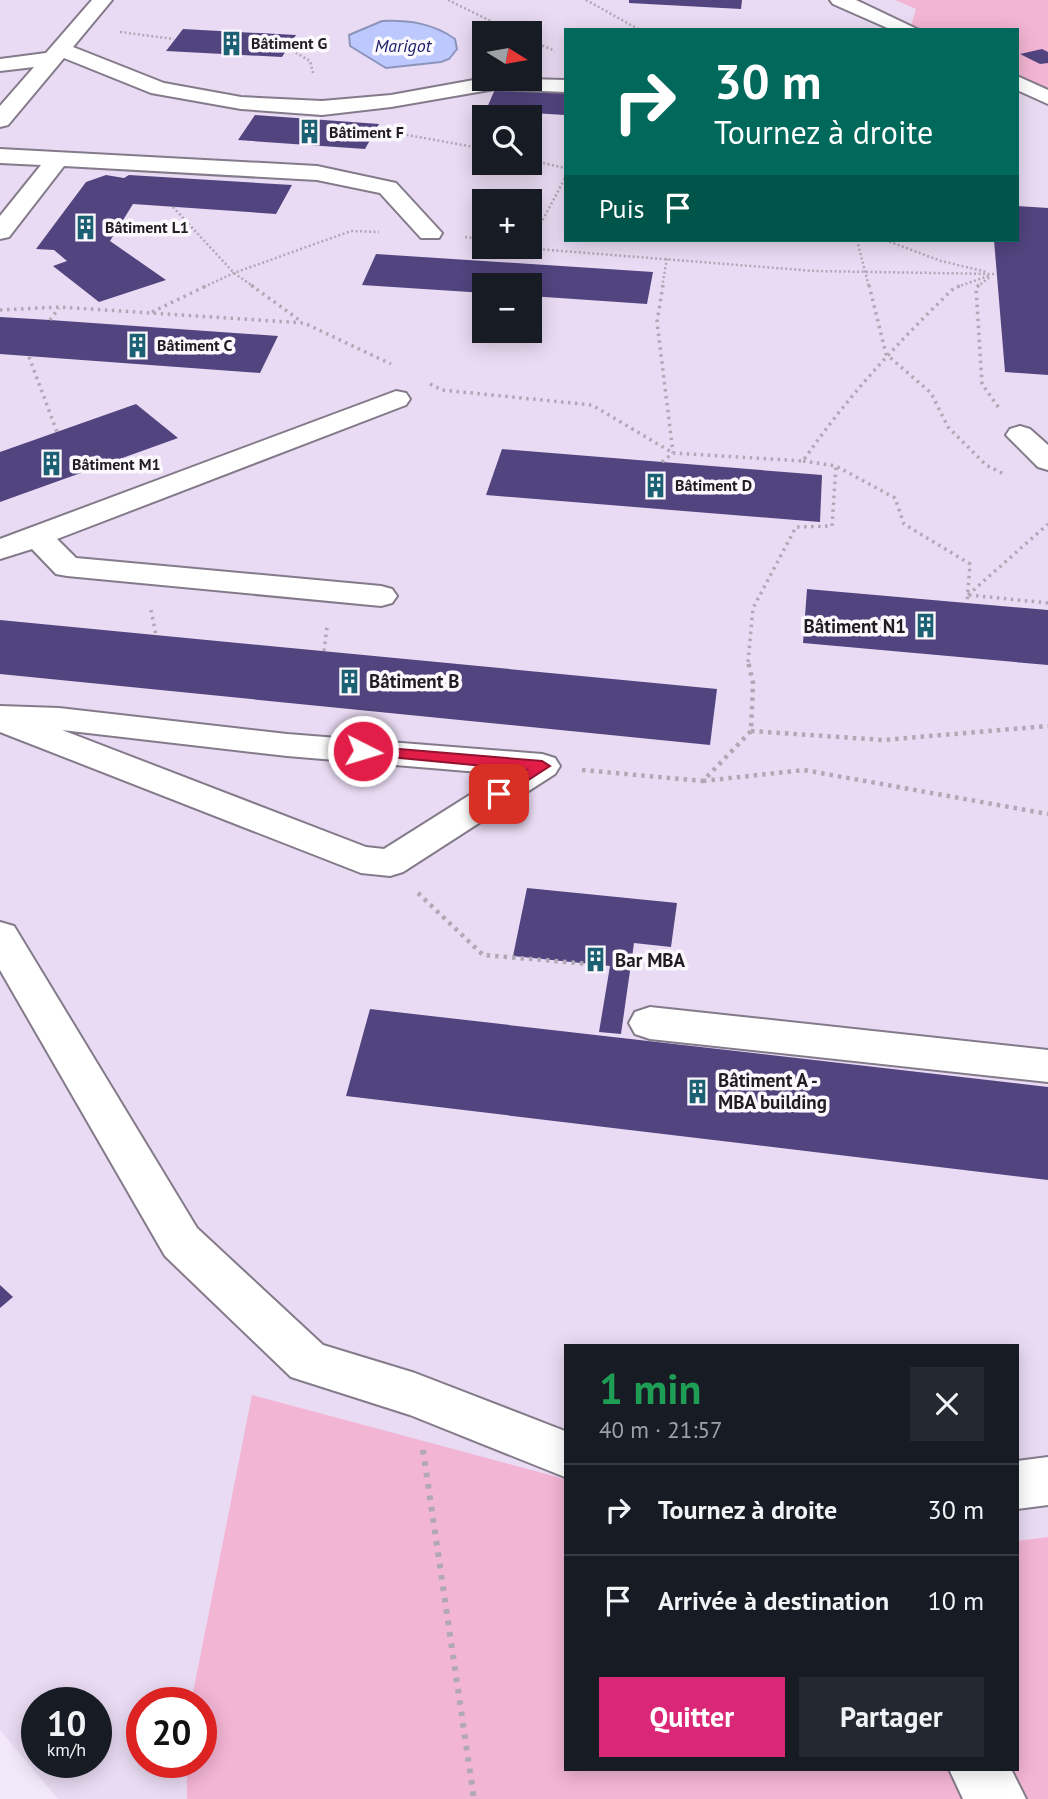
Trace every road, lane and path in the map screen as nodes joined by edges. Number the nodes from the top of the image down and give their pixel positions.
1 (102, 0) edge
2 (448, 0) edge
3 (586, 0) edge
4 (840, 0) edge
5 (490, 21) edge
6 (636, 28) edge
7 (904, 28) edge
8 (542, 45) edge
9 (55, 54) junction
10 (564, 54) edge
11 (0, 65) edge
12 (1019, 83) edge
13 (564, 86) edge
14 (1048, 98) edge
15 (0, 120) edge
16 (399, 134) dead end
17 (472, 147) edge
18 (0, 156) edge
19 (58, 159) junction
20 (542, 163) edge
21 (564, 168) edge
22 (564, 180) edge
23 (173, 207) dead end
24 (542, 221) edge
25 (0, 232) edge
26 (430, 233) junction
27 (472, 238) edge
28 (857, 242) edge
29 (890, 242) edge
30 (542, 249) edge
31 (667, 258) junction
32 (234, 273) junction
33 (864, 273) junction
34 (995, 274) junction
35 (59, 307) junction
36 (0, 310) edge
37 (150, 313) junction
38 (50, 320) dead end
39 (304, 323) junction
40 (886, 354) junction
41 (29, 356) dead end
42 (393, 365) dead end
43 (430, 384) dead end
44 (396, 400) dead end
45 (57, 432) dead end
46 (1020, 435) joint
47 (673, 453) junction
48 (803, 461) junction
49 (1048, 461) edge
50 (662, 462) dead end
51 (836, 466) junction
52 (1007, 476) dead end
53 (1048, 524) edge
54 (37, 536) junction
55 (0, 550) edge
56 (968, 595) junction
57 (381, 596) dead end
58 (967, 603) dead end
59 (1048, 603) edge
60 (0, 718) edge
61 (1048, 726) edge
62 (751, 731) junction
63 (542, 766) junction
64 (703, 781) junction
65 (1048, 814) edge
66 (390, 863) junction
67 (0, 936) edge
68 (602, 965) dead end
69 (650, 1023) dead end
70 (1048, 1066) edge
71 (415, 1395) junction
72 (564, 1454) edge
73 (1048, 1481) edge
74 (1019, 1485) edge
75 (978, 1771) edge
76 (474, 1799) edge
77 (997, 1799) edge

1 - 9 lane
2 - 5 path
3 - 6 path
4 - 7 lane
8 - 10 path
9 - 11 lane
9 - 13 lane
9 - 15 lane
12 - 14 lane
16 - 17 path
18 - 19 lane
19 - 25 lane
19 - 26 lane
20 - 21 path
22 - 24 path
23 - 32 path
26 - 27 path
26 - 32 path
28 - 33 path
29 - 34 path
30 - 31 path
31 - 33 path
31 - 47 path
32 - 37 path
32 - 39 path
33 - 34 path
33 - 40 path
34 - 40 path
34 - 46 path
35 - 36 path
35 - 37 path
35 - 38 path
37 - 39 path
39 - 42 path
40 - 48 path
40 - 52 path
41 - 45 path
43 - 47 path
44 - 54 lane
46 - 49 lane
47 - 48 path
47 - 50 path
48 - 51 path
51 - 56 path
51 - 62 path
53 - 56 path
54 - 55 lane
54 - 57 lane
56 - 58 path
56 - 59 path
60 - 63 lane
60 - 66 lane
61 - 62 path
62 - 64 path
63 - 64 path
63 - 66 lane
64 - 65 path
66 - 68 path
67 - 71 lane
69 - 70 lane
71 - 72 lane
71 - 76 path
73 - 74 lane
75 - 77 lane

